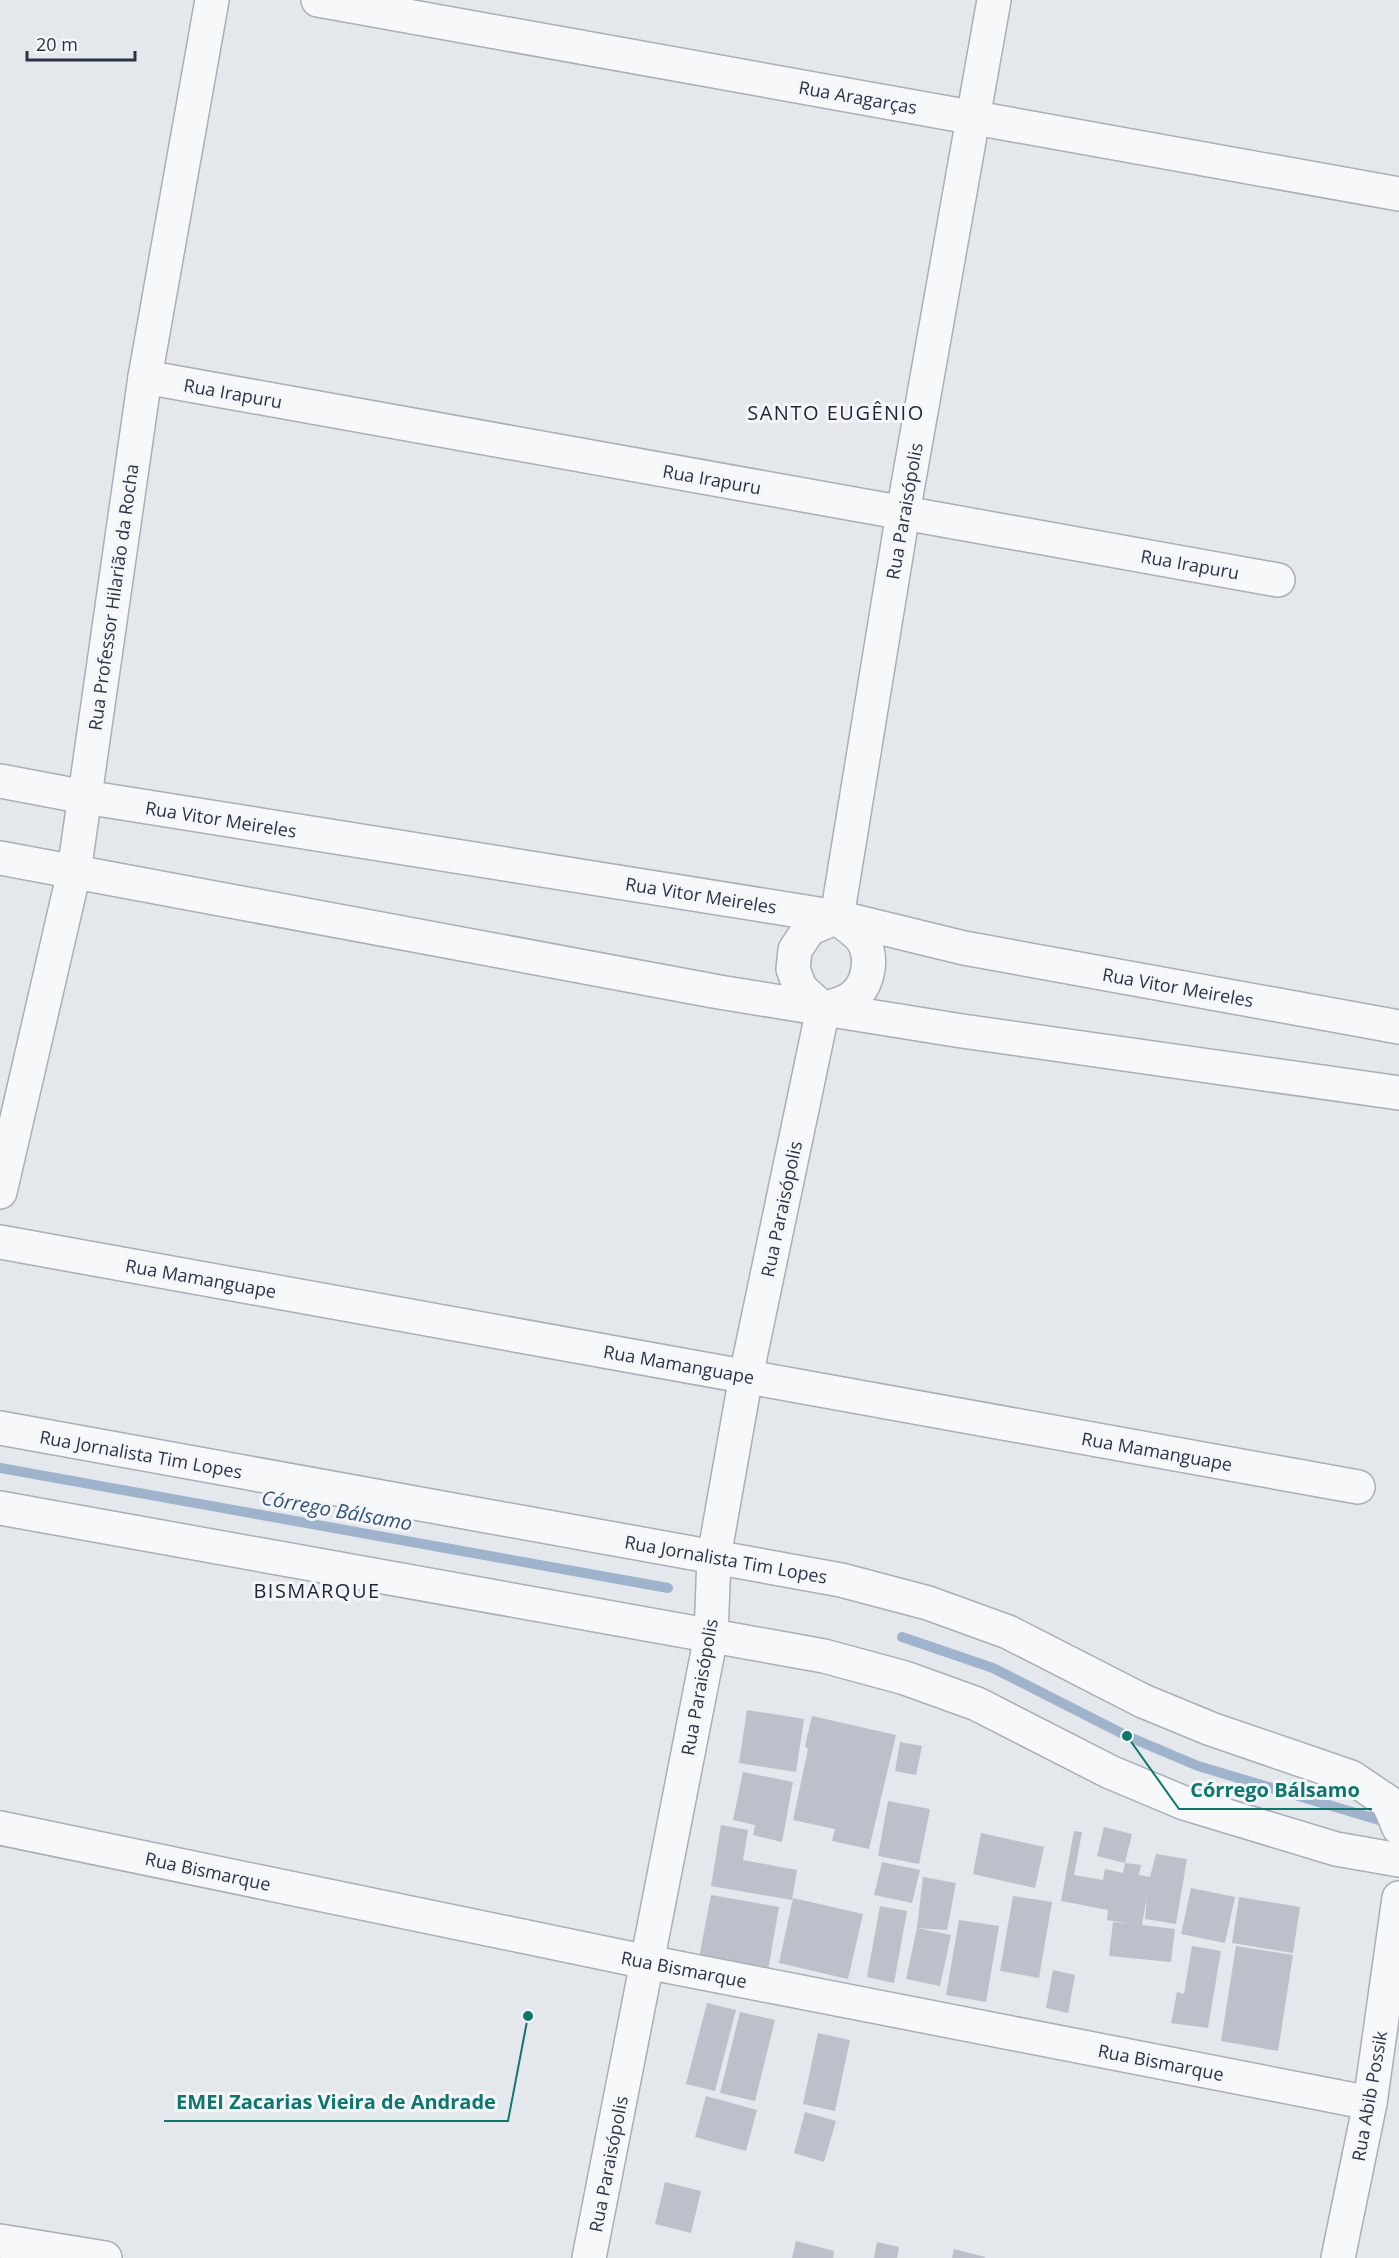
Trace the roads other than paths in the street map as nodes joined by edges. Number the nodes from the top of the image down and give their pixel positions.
1 (212, 0) edge
2 (318, 0) edge
3 (994, 0) edge
4 (973, 118) junction
5 (1399, 194) edge
6 (145, 377) junction
7 (903, 513) junction
8 (1278, 580) dead end
9 (0, 781) edge
10 (85, 797) junction
11 (0, 858) edge
12 (74, 872) junction
13 (837, 917) junction
14 (823, 1009) junction
15 (1399, 1027) edge
16 (1399, 1093) edge
17 (0, 1192) edge
18 (0, 1242) edge
19 (746, 1376) junction
20 (0, 1428) edge
21 (1358, 1487) dead end
22 (0, 1508) edge
23 (714, 1557) junction
24 (711, 1636) junction
25 (0, 1828) edge
26 (1399, 1828) edge
27 (1399, 1860) edge
28 (1399, 1898) edge
29 (647, 1962) junction
30 (1370, 2103) junction
31 (0, 2241) edge
32 (105, 2258) edge
33 (589, 2258) edge
34 (1338, 2258) edge

1 - 6 street, Rua Professor Hilarião da Rocha
2 - 4 street, Rua Aragarças
3 - 4 street, Rua Paraisópolis
4 - 5 street, Rua Aragarças
4 - 7 street, Rua Paraisópolis
6 - 7 street, Rua Irapuru
6 - 10 street, Rua Professor Hilarião da Rocha
7 - 8 street, Rua Irapuru
7 - 13 street, Rua Paraisópolis
9 - 10 street, Rua Vitor Meireles
10 - 12 street, Rua Professor Hilarião da Rocha
10 - 13 street, Rua Vitor Meireles
11 - 12 street
12 - 14 street
12 - 17 street, Rua Professor Hilarião da Rocha
13 - 14 street
13 - 14 street
13 - 15 street, Rua Vitor Meireles
14 - 16 street
14 - 19 street, Rua Paraisópolis
18 - 19 street, Rua Mamanguape
19 - 21 street, Rua Mamanguape
19 - 23 street, Rua Paraisópolis
20 - 23 street, Rua Jornalista Tim Lopes
22 - 24 street
23 - 24 street, Rua Paraisópolis
23 - 26 street, Rua Jornalista Tim Lopes
24 - 27 street
24 - 29 street, Rua Paraisópolis
25 - 29 street, Rua Bismarque
28 - 30 street, Rua Abib Possik
29 - 30 street, Rua Bismarque
29 - 33 street, Rua Paraisópolis
30 - 34 street, Rua Abib Possik
31 - 32 street

